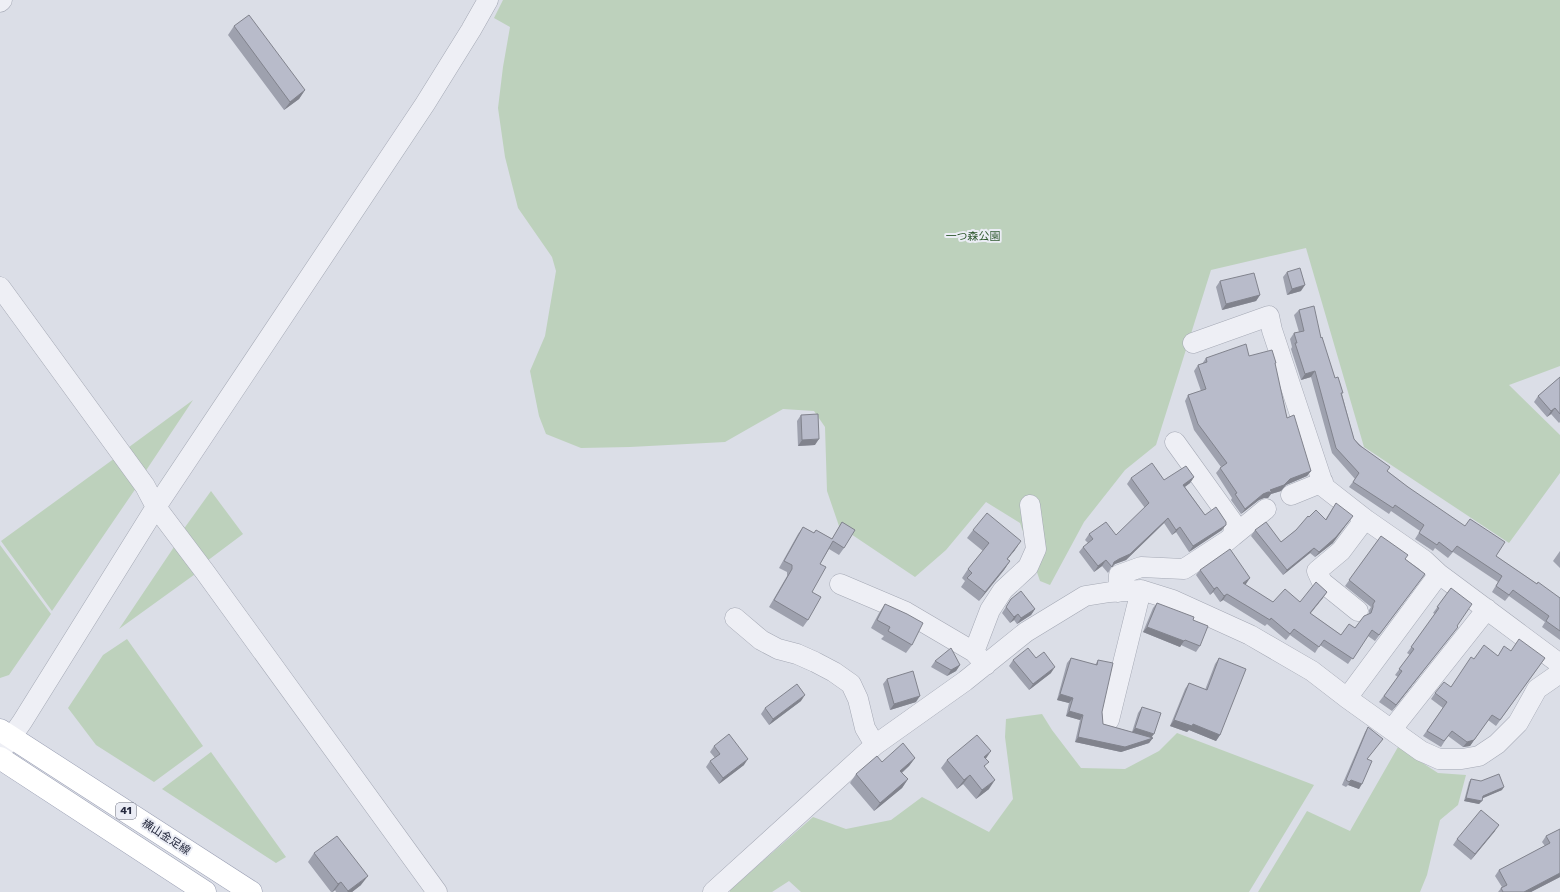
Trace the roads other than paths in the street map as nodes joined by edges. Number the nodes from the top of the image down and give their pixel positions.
1 (488, 0) edge
2 (0, 287) edge
3 (1193, 343) dead end
4 (1175, 442) dead end
5 (1323, 482) junction
6 (1291, 495) dead end
7 (1030, 505) dead end
8 (156, 507) junction
9 (1266, 509) dead end
10 (1365, 519) junction
11 (1232, 536) junction
12 (1439, 574) junction
13 (840, 584) dead end
14 (1141, 590) junction
15 (1118, 592) junction
16 (1487, 610) junction
17 (1358, 611) dead end
18 (735, 618) dead end
19 (980, 658) junction
20 (1560, 664) edge
21 (1560, 673) edge
22 (1347, 698) junction
23 (1109, 720) dead end
24 (1392, 729) junction
25 (4, 740) edge
26 (875, 745) junction
27 (0, 758) edge
28 (205, 892) edge
29 (252, 892) edge
30 (437, 892) edge
31 (713, 892) edge

1 - 8 street
2 - 8 street
3 - 5 street
4 - 11 street
5 - 6 street
5 - 10 street
7 - 19 street
8 - 25 street
8 - 30 street
9 - 11 street
10 - 12 street
10 - 17 street
11 - 15 street
12 - 16 street
12 - 22 street
13 - 19 street
14 - 15 street
14 - 22 street
14 - 23 street
15 - 19 street
16 - 20 street
16 - 24 street
18 - 26 street
19 - 26 street
21 - 24 street
22 - 24 street
25 - 29 main road, 横山金足線 / 41
26 - 31 street
27 - 28 main road, 41

